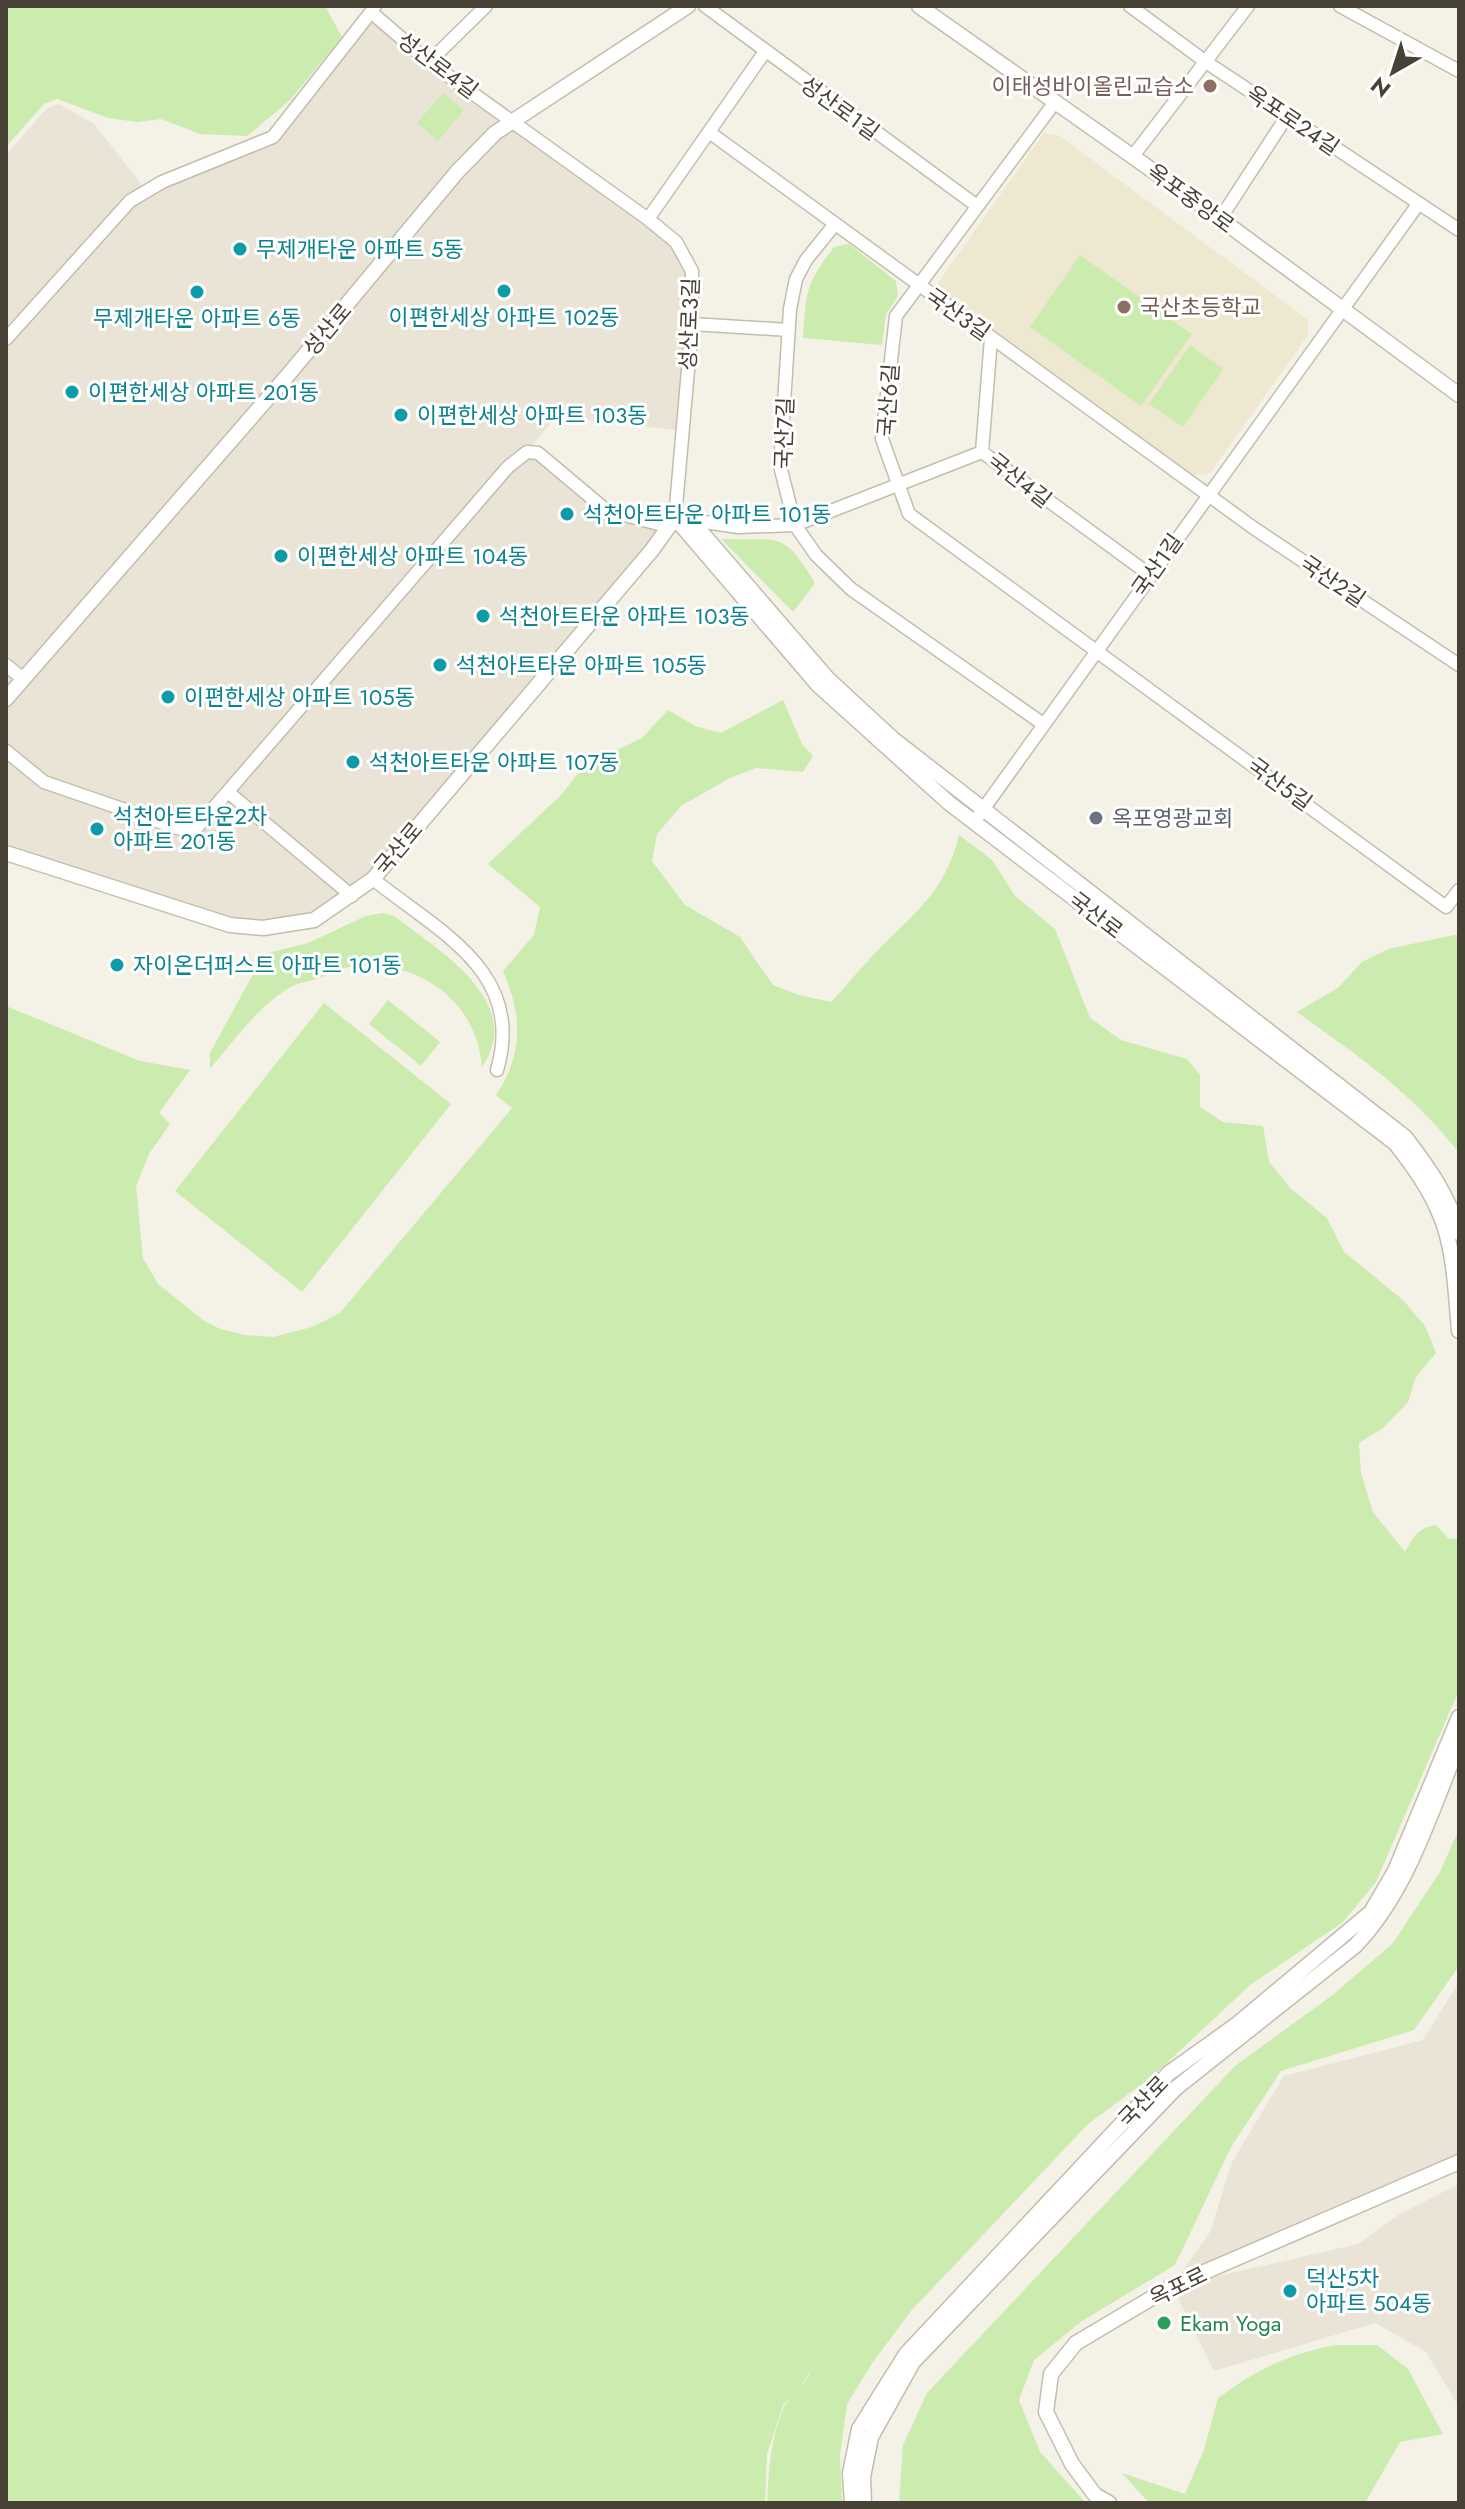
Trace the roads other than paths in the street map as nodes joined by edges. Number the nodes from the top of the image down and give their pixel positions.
1 (486, 6) edge
2 (688, 6) edge
3 (705, 6) edge
4 (919, 6) edge
5 (1130, 6) edge
6 (1248, 6) edge
7 (1340, 6) edge
8 (373, 9) edge
9 (764, 53) junction
10 (429, 62) junction
11 (1206, 62) junction
12 (1459, 71) edge
13 (1055, 102) junction
14 (1287, 116) junction
15 (513, 120) junction
16 (709, 132) junction
17 (1133, 156) junction
18 (1419, 203) junction
19 (977, 206) junction
20 (648, 219) junction
21 (1220, 219) junction
22 (835, 224) junction
23 (1459, 230) edge
24 (917, 286) junction
25 (1341, 308) junction
26 (692, 324) junction
27 (789, 330) junction
28 (991, 338) junction
29 (6, 339) edge
30 (1459, 395) edge
31 (982, 452) junction
32 (898, 487) junction
33 (1208, 494) junction
34 (691, 520) junction
35 (671, 522) junction
36 (795, 525) junction
37 (1150, 575) junction
38 (1097, 650) junction
39 (6, 665) edge
40 (1459, 665) edge
41 (23, 679) junction
42 (6, 699) edge
43 (1043, 724) junction
44 (6, 751) edge
45 (228, 792) junction
46 (979, 816) junction
47 (6, 853) edge
48 (373, 879) junction
49 (1459, 890) edge
50 (352, 896) junction
51 (497, 1070) dead end
52 (1459, 1233) edge
53 (1459, 1331) edge
54 (1459, 1717) edge
55 (1459, 1744) edge
56 (1459, 2162) edge
57 (852, 2503) edge
58 (864, 2503) edge
59 (1109, 2503) edge

1 - 10 street
2 - 15 street, 성산로
3 - 9 street, 성산로1길
4 - 13 street, 옥포중앙로
5 - 11 street, 옥포로24길
6 - 11 street
7 - 12 street
8 - 10 street, 성산로4길
8 - 29 street
9 - 16 street
9 - 19 street, 성산로1길
10 - 15 street, 성산로4길
11 - 14 street, 옥포로24길
11 - 17 street
13 - 17 street, 옥포중앙로
13 - 19 street, 국산6길
14 - 18 street, 옥포로24길
14 - 21 street
15 - 20 street, 성산로3길
15 - 41 street, 성산로
16 - 20 street
16 - 22 street, 국산3길
17 - 21 street, 옥포중앙로
18 - 23 street, 옥포로24길
18 - 25 street, 국산1길
19 - 24 street, 국산6길
20 - 26 street, 성산로3길
21 - 25 street, 옥포중앙로
22 - 24 street, 국산3길
22 - 27 street, 국산7길
24 - 28 street, 국산3길
24 - 32 street, 국산6길
25 - 30 street, 옥포중앙로
25 - 33 street, 국산1길
26 - 27 street
26 - 35 street, 성산로3길
27 - 36 street, 국산7길
28 - 31 street, 국산4길
28 - 33 street, 국산3길
31 - 32 street
31 - 37 street, 국산4길
32 - 36 street
32 - 38 street, 국산6길
33 - 37 street, 국산1길
33 - 40 street, 국산2길
34 - 35 street
34 - 36 street
34 - 46 street, 국산로
35 - 45 street
35 - 46 street, 국산로
35 - 48 street, 국산로
36 - 43 street, 국산7길
37 - 38 street, 국산1길
38 - 43 street, 국산1길
38 - 49 street, 국산5길
39 - 41 street
41 - 42 street, 성산로
43 - 46 street, 국산1길
44 - 45 street
45 - 50 street
46 - 52 street, 국산로
46 - 53 street, 국산로
47 - 50 street, 국산로
48 - 50 street, 국산로
48 - 51 street
54 - 57 street, 국산로
55 - 58 street, 국산로
56 - 59 street, 옥포로

